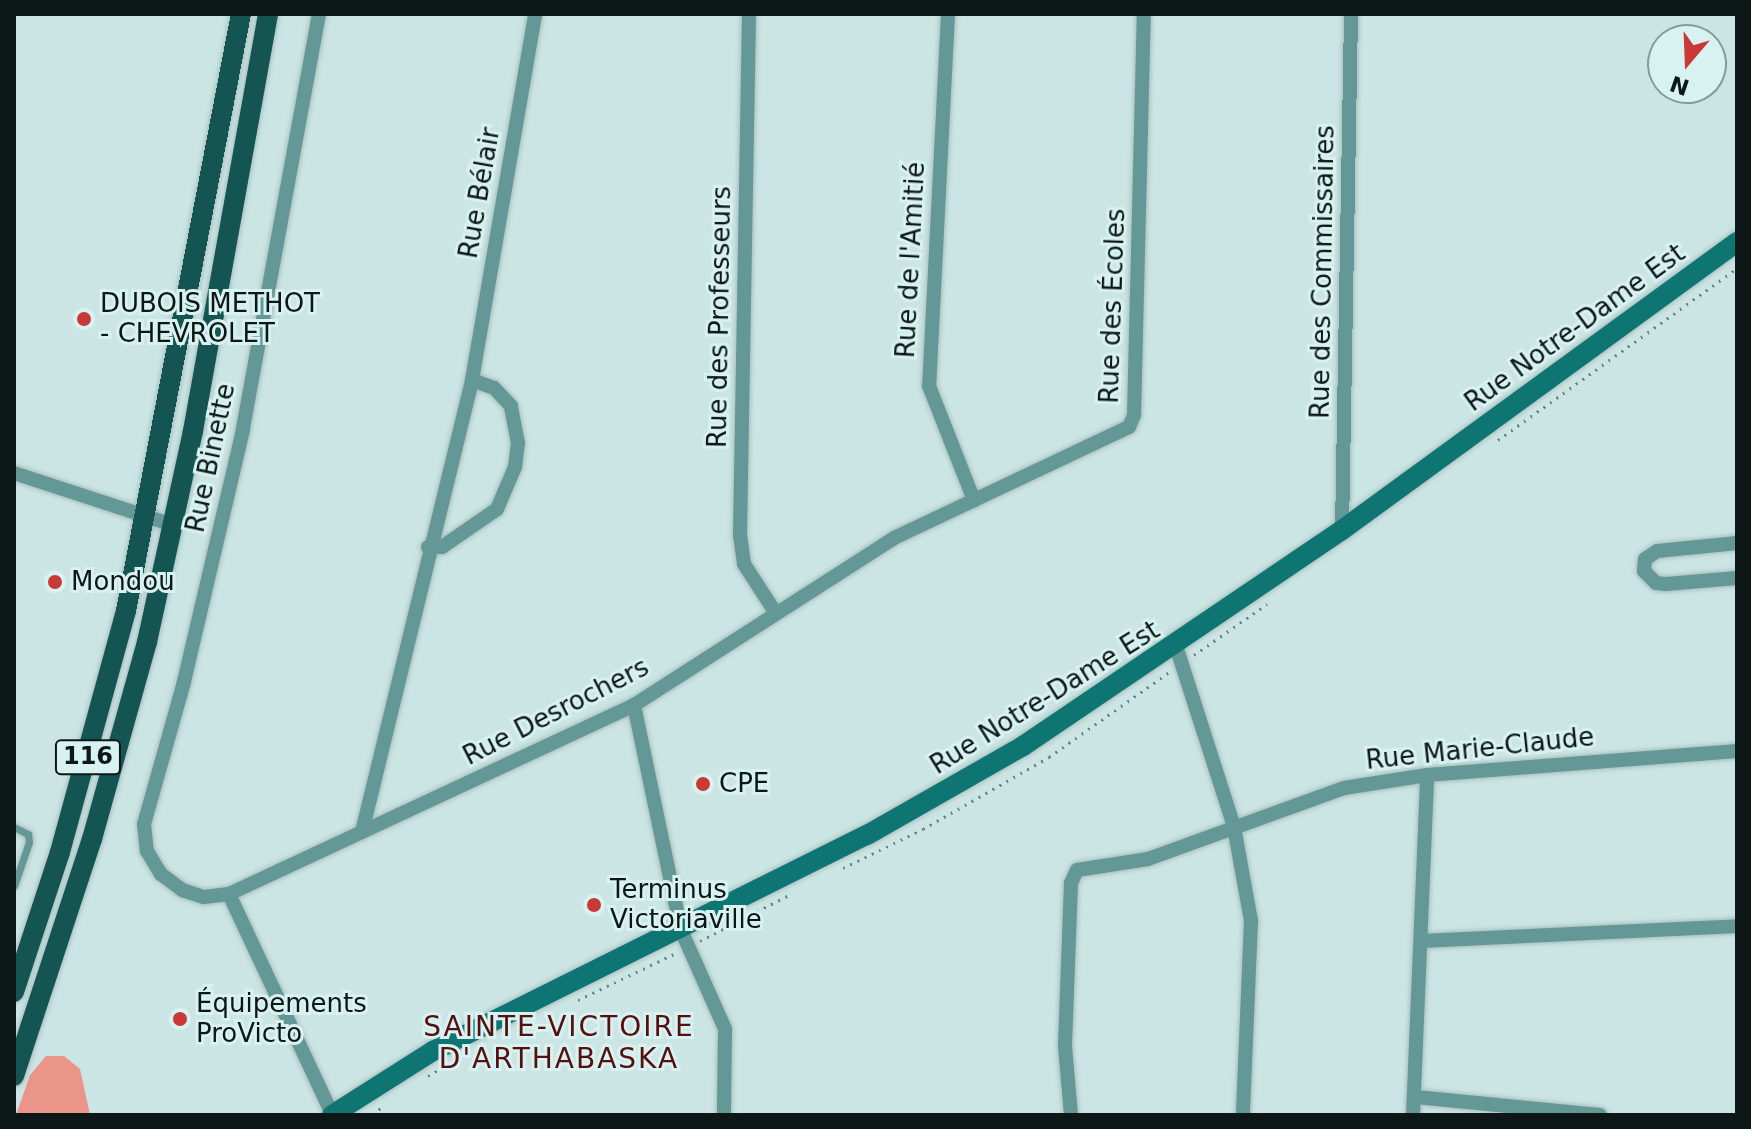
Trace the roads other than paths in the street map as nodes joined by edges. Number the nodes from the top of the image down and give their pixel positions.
1 (241, 14) edge
2 (268, 14) edge
3 (319, 14) edge
4 (535, 14) edge
5 (749, 14) edge
6 (948, 14) edge
7 (1144, 14) edge
8 (1351, 14) edge
9 (1737, 242) edge
10 (472, 380) junction
11 (14, 473) edge
12 (974, 500) junction
13 (148, 517) junction
14 (173, 525) junction
15 (1342, 530) junction
16 (1737, 543) edge
17 (428, 547) junction
18 (1737, 578) edge
19 (775, 612) junction
20 (1176, 646) junction
21 (634, 705) junction
22 (1737, 751) edge
23 (1427, 775) junction
24 (14, 827) edge
25 (1234, 827) junction
26 (362, 832) junction
27 (14, 886) edge
28 (229, 894) junction
29 (1737, 926) edge
30 (681, 930) junction
31 (1423, 941) junction
32 (14, 992) edge
33 (14, 1076) edge
34 (1415, 1097) junction
35 (342, 1111) edge
36 (724, 1115) edge
37 (1071, 1115) edge
38 (1243, 1115) edge
39 (1413, 1115) edge
40 (1600, 1115) edge

1 - 13 main road, 116
2 - 14 main road, 116
3 - 28 street, Rue Binette
4 - 10 street, Rue Bélair
5 - 19 street, Rue des Professeurs
6 - 12 street, Rue de l'Amitié
7 - 12 street, Rue des Écoles
8 - 15 street, Rue des Commissaires
9 - 15 street, Rue Notre-Dame Est
10 - 17 street, Rue Bélair
10 - 17 street
11 - 13 street
12 - 19 street, Rue Desrochers
13 - 14 street
13 - 32 main road, 116
14 - 33 main road, 116
15 - 20 street, Rue Notre-Dame Est
16 - 18 street
17 - 26 street, Rue Bélair
19 - 21 street, Rue Desrochers
20 - 25 street
20 - 30 street, Rue Notre-Dame Est
21 - 26 street, Rue Desrochers
21 - 30 street
22 - 23 street, Rue Marie-Claude
23 - 25 street, Rue Marie-Claude
23 - 31 street
24 - 27 lane
25 - 37 street, Rue Marie-Claude
25 - 38 street
26 - 28 street, Rue Desrochers
28 - 35 street
29 - 31 street
30 - 35 street, Rue Notre-Dame Est
30 - 36 street
31 - 34 street
34 - 39 street
34 - 40 street

